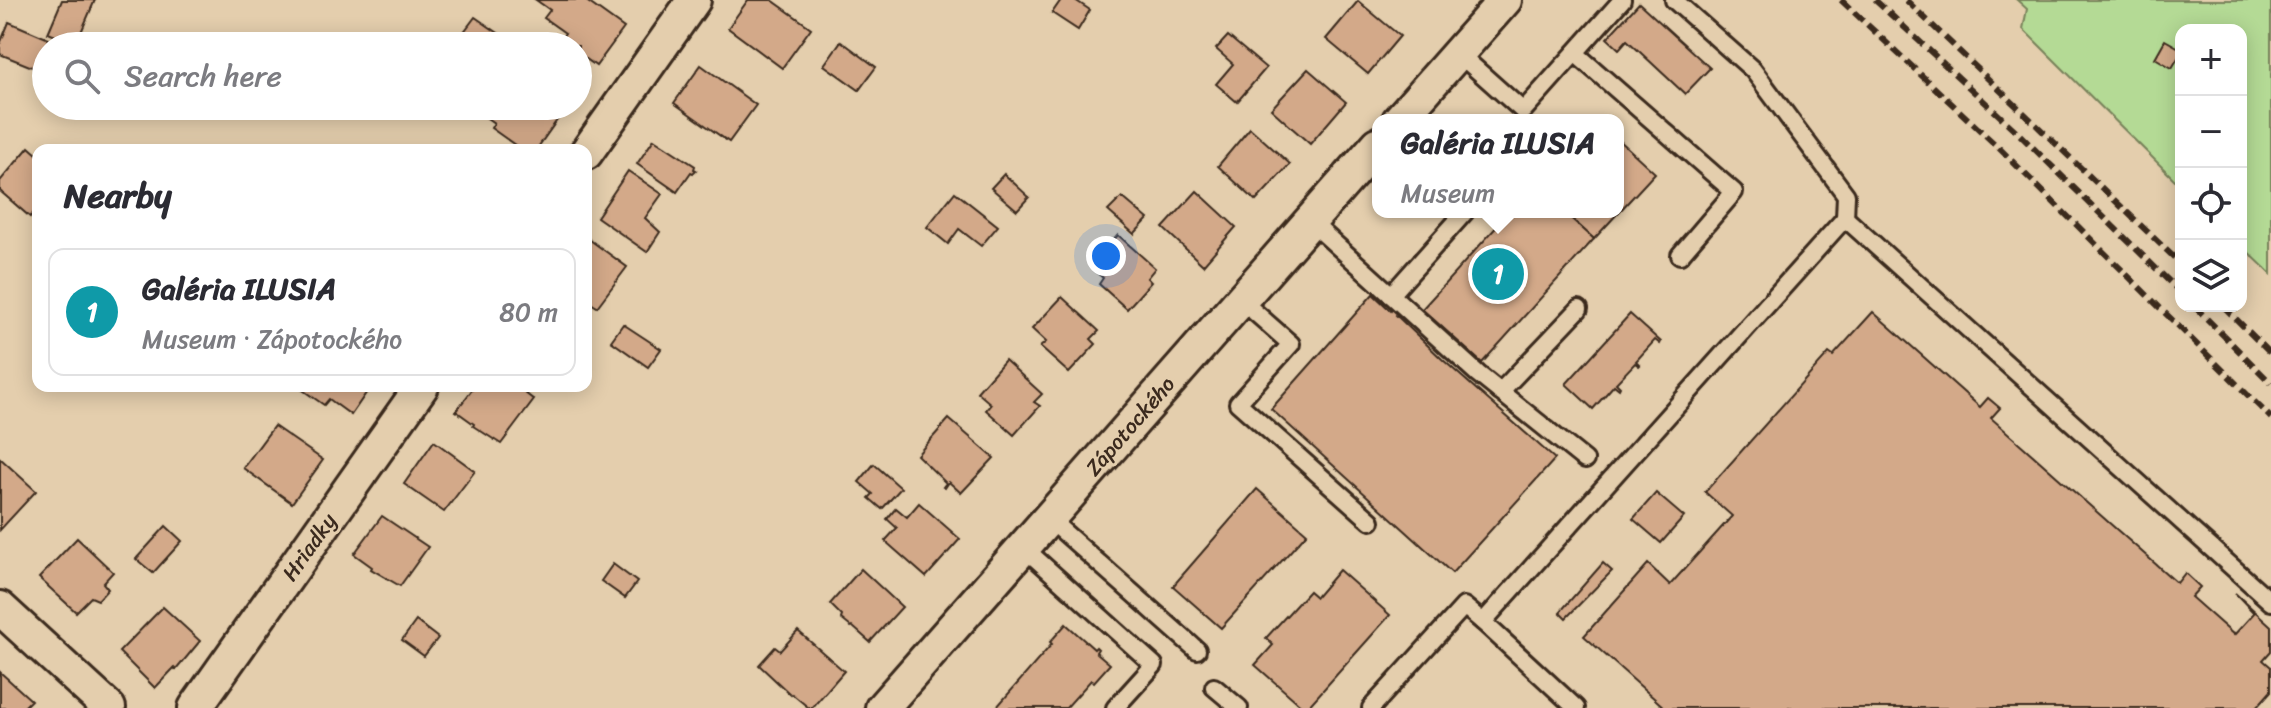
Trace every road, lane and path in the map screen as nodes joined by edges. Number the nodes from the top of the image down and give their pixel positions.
1 (694, 0) edge
2 (1505, 0) edge
3 (1622, 0) edge
4 (1674, 0) edge
5 (1458, 53) junction
6 (1575, 53) junction
7 (1404, 114) edge
8 (592, 144) edge
9 (1372, 151) edge
10 (1460, 218) edge
11 (1845, 218) junction
12 (1310, 221) junction
13 (1680, 255) dead end
14 (1391, 295) junction
15 (1241, 300) junction
16 (1579, 309) dead end
17 (418, 392) edge
18 (1500, 392) junction
19 (1585, 460) dead end
20 (1048, 518) junction
21 (1371, 521) dead end
22 (1023, 547) junction
23 (2271, 602) edge
24 (0, 608) edge
25 (1483, 622) junction
26 (1197, 650) dead end
27 (1214, 687) dead end
28 (109, 708) edge
29 (195, 708) edge
30 (882, 708) edge
31 (1115, 708) edge
32 (1239, 708) edge
33 (1371, 708) edge
34 (1576, 708) edge

1 - 8 street
2 - 5 street
3 - 6 lane
4 - 11 lane
5 - 6 lane
5 - 7 street
6 - 13 lane
9 - 12 street, Zápotockého
10 - 14 lane
11 - 23 lane
11 - 25 lane
12 - 14 lane
12 - 15 street, Zápotockého
14 - 18 lane
15 - 20 street, Zápotockého
15 - 21 lane
16 - 18 lane
17 - 29 street, Hriadky
18 - 19 lane
20 - 22 street, Zápotockého
20 - 26 lane
22 - 30 street, Zápotockého
22 - 31 lane
24 - 28 street
25 - 33 lane
25 - 34 lane
27 - 32 lane

